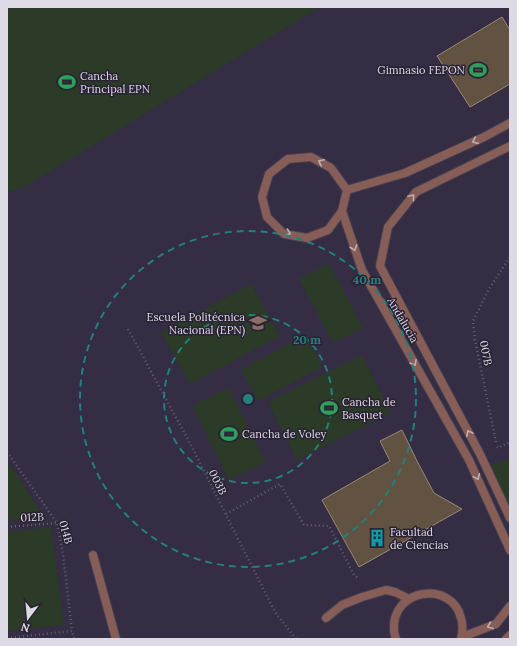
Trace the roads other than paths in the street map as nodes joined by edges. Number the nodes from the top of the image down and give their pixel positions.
1 (510, 123) edge
2 (510, 146) edge
3 (347, 190) junction
4 (342, 211) junction
5 (510, 518) edge
6 (510, 550) edge
7 (93, 555) dead end
8 (409, 599) junction
9 (510, 606) edge
10 (326, 618) dead end
11 (510, 635) edge
12 (461, 638) edge
13 (116, 639) edge
14 (396, 639) edge
15 (506, 639) edge

1 -> 3 lane
5 -> 2 lane, Andalucia
3 - 4 lane
3 -> 4 lane
4 -> 6 lane, Andalucia
7 - 13 lane
8 - 10 lane
8 - 12 lane
8 - 14 lane
9 -> 12 lane
11 - 15 lane

